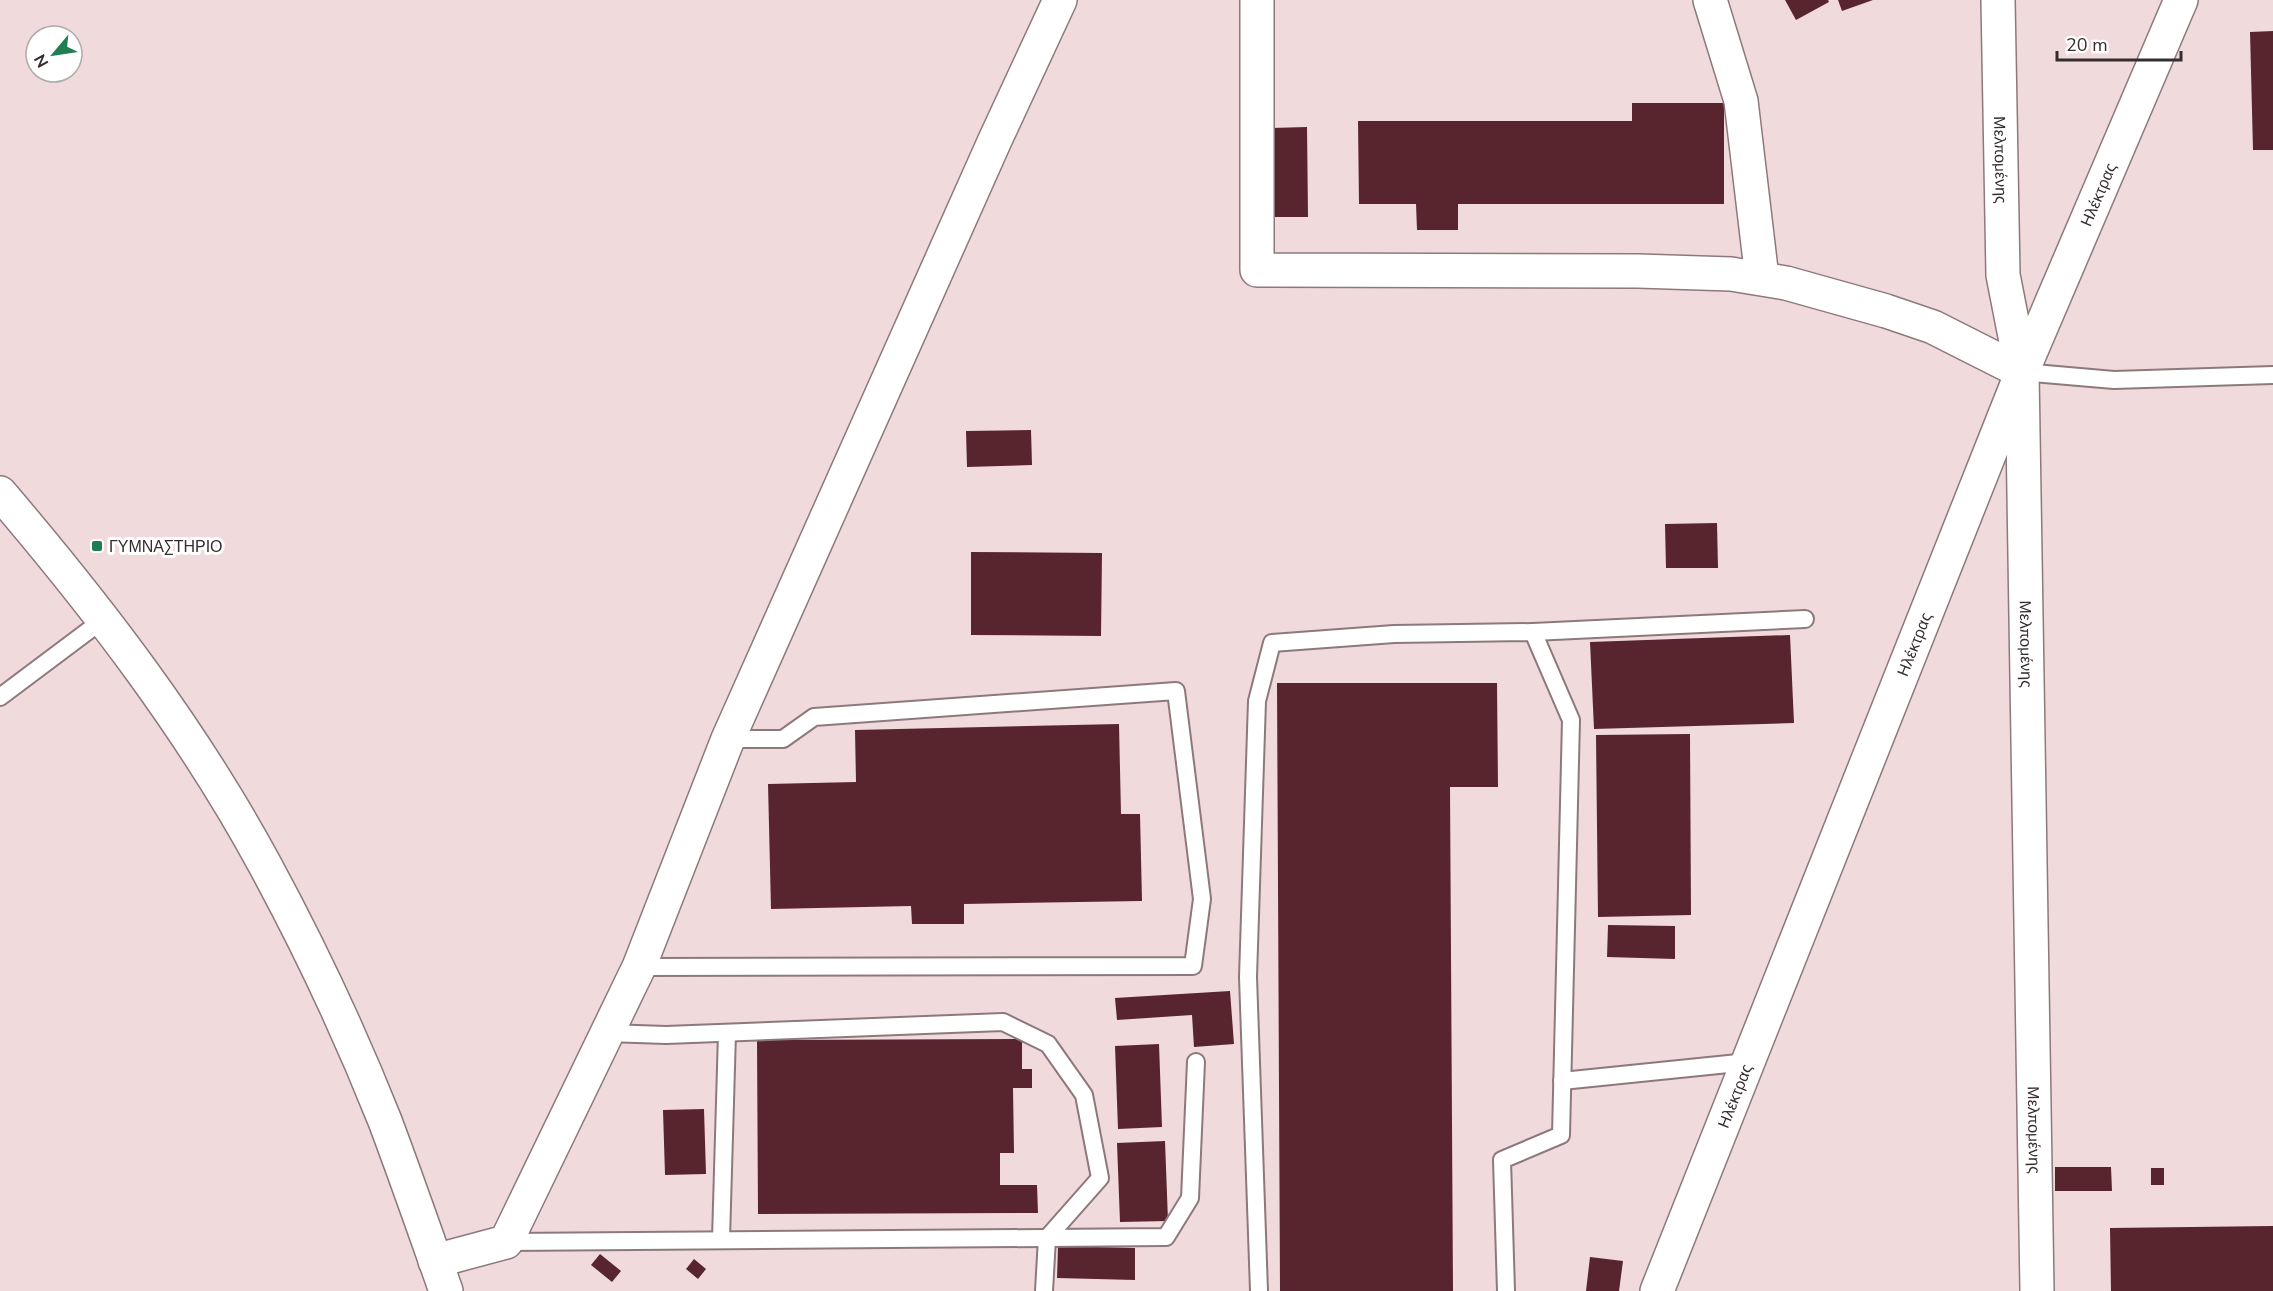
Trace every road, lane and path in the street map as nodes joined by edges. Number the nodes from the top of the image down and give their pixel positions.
1 (1059, 0) edge
2 (1257, 0) edge
3 (1710, 0) edge
4 (1998, 0) edge
5 (2181, 0) edge
6 (1762, 278) junction
7 (2022, 372) junction
8 (2273, 375) edge
9 (0, 493) edge
10 (104, 619) junction
11 (1805, 619) dead end
12 (1533, 632) junction
13 (0, 697) edge
14 (728, 739) junction
15 (639, 967) junction
16 (607, 1033) junction
17 (727, 1033) junction
18 (1196, 1062) dead end
19 (1748, 1062) junction
20 (1562, 1081) junction
21 (1047, 1238) junction
22 (722, 1239) junction
23 (506, 1242) junction
24 (435, 1261) junction
25 (446, 1291) edge
26 (1044, 1291) edge
27 (1259, 1291) edge
28 (1506, 1291) edge
29 (1657, 1291) edge
30 (2037, 1291) edge

1 - 14 street
2 - 6 street
3 - 6 street
4 - 7 street, Μελπομένης
5 - 7 street, Ηλέκτρας
6 - 7 street
7 - 8 lane
7 - 19 street, Ηλέκτρας
7 - 30 street, Μελπομένης
9 - 10 street
10 - 13 lane
10 - 24 street
11 - 12 lane
12 - 20 lane
12 - 27 lane
14 - 15 street
14 - 15 lane
15 - 16 street
16 - 17 lane
16 - 23 street
17 - 21 lane
17 - 22 lane
18 - 21 lane
19 - 20 lane
19 - 29 street, Ηλέκτρας
20 - 28 lane
21 - 22 lane
21 - 26 lane
22 - 23 lane
23 - 24 street
24 - 25 street

